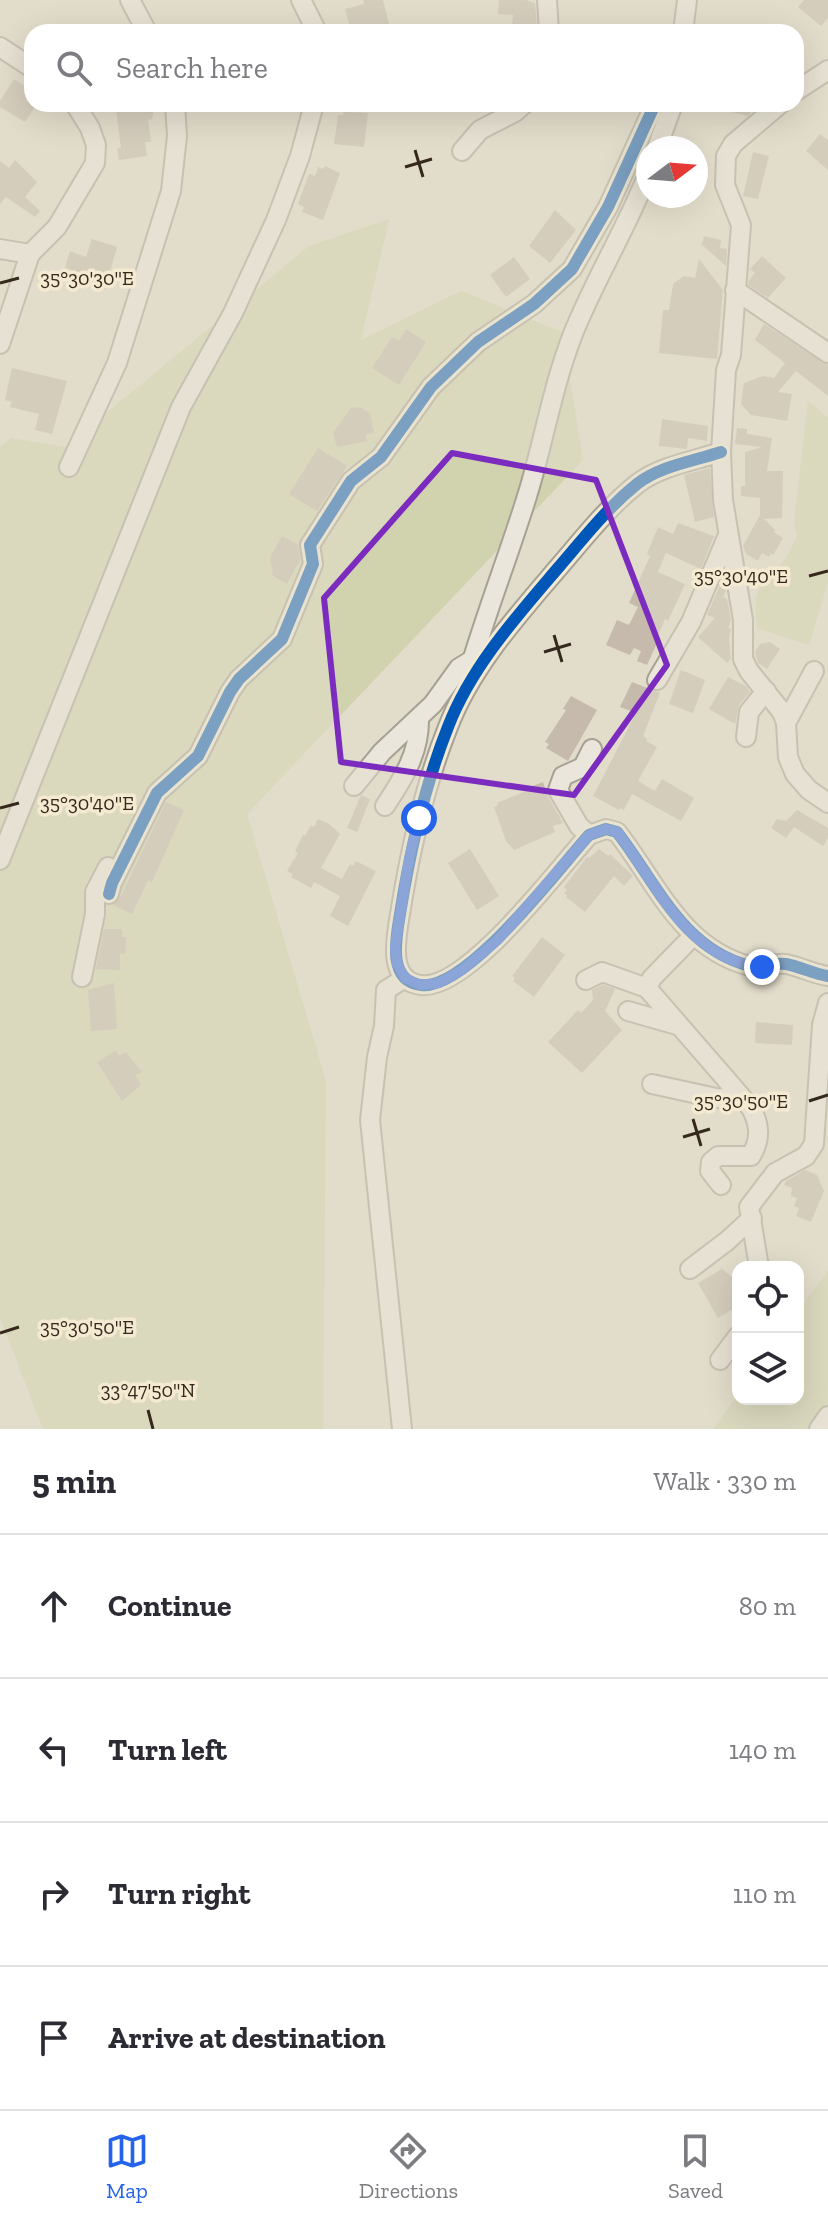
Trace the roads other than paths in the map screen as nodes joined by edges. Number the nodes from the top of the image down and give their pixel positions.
1 (130, 0) edge
2 (301, 0) edge
3 (547, 0) edge
4 (687, 0) edge
5 (143, 24) edge
6 (313, 24) edge
7 (548, 24) edge
8 (684, 24) edge
9 (0, 47) edge
10 (24, 63) edge
11 (828, 70) edge
12 (804, 86) edge
13 (79, 112) edge
14 (176, 112) edge
15 (312, 112) edge
16 (515, 112) edge
17 (651, 112) edge
18 (670, 112) edge
19 (771, 112) edge
20 (661, 136) edge
21 (462, 151) dead end
22 (636, 202) edge
23 (0, 249) edge
24 (30, 254) junction
25 (735, 290) junction
26 (0, 344) edge
27 (828, 353) edge
28 (721, 452) junction
29 (69, 467) dead end
30 (728, 535) junction
31 (472, 660) junction
32 (814, 671) dead end
33 (657, 680) dead end
34 (766, 691) junction
35 (460, 701) junction
36 (419, 718) junction
37 (786, 723) junction
38 (746, 737) dead end
39 (592, 749) dead end
40 (354, 786) dead end
41 (828, 803) edge
42 (385, 806) dead end
43 (148, 808) junction
44 (589, 835) junction
45 (0, 860) edge
46 (109, 894) dead end
47 (694, 935) junction
48 (828, 976) edge
49 (82, 977) dead end
50 (405, 978) junction
51 (586, 980) dead end
52 (647, 988) junction
53 (828, 1003) edge
54 (628, 1011) dead end
55 (677, 1025) junction
56 (652, 1084) dead end
57 (742, 1099) junction
58 (721, 1185) dead end
59 (752, 1218) junction
60 (758, 1261) edge
61 (690, 1269) dead end
62 (732, 1344) edge
63 (720, 1360) dead end
64 (828, 1416) edge
65 (402, 1429) edge
66 (819, 1429) edge

1 - 5 street
2 - 6 street
3 - 7 street
4 - 8 street
9 - 10 street
11 - 12 street
13 - 24 street
14 - 29 street
15 - 45 street
16 - 21 street
17 - 43 street
18 - 20 street
19 - 25 street
22 - 31 street
23 - 24 street
24 - 26 street
25 - 27 street
25 - 28 street
28 - 30 street
28 - 35 street
30 - 33 street
30 - 34 street
31 - 35 street
31 - 36 street
32 - 37 street
34 - 37 street
34 - 38 street
35 - 50 street
36 - 40 street
36 - 42 street
37 - 41 street
39 - 44 street
43 - 46 street
43 - 49 street
44 - 47 street
44 - 50 street
47 - 48 street
47 - 52 street
50 - 65 street
51 - 52 street
52 - 55 street
53 - 59 street
54 - 55 street
55 - 57 street
56 - 57 street
57 - 58 street
59 - 60 street
59 - 61 street
62 - 63 street
64 - 66 street

